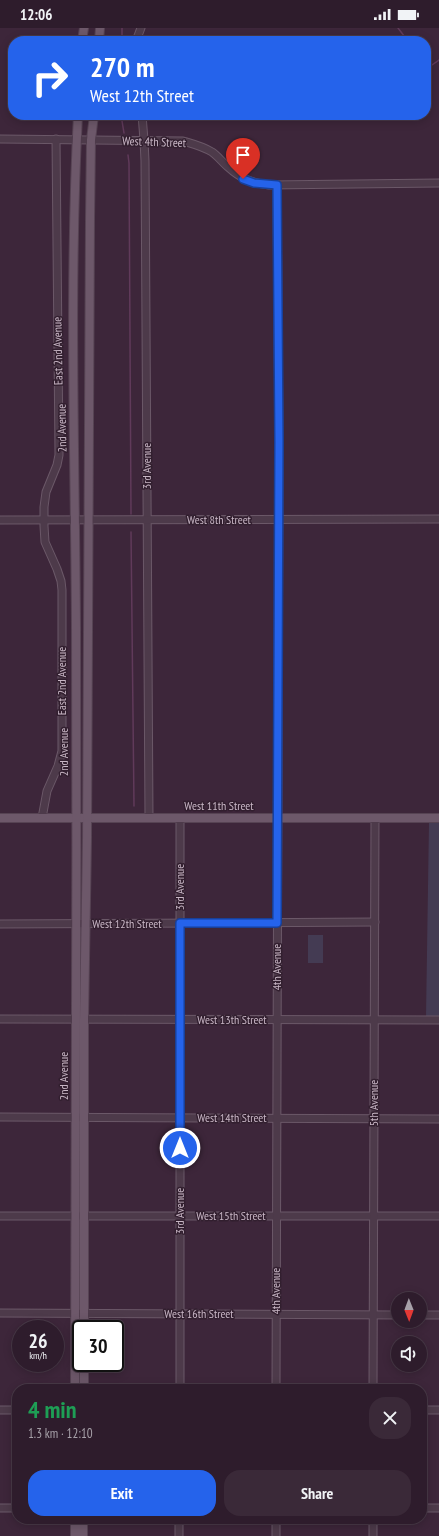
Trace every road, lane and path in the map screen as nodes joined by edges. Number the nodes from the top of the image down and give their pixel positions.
1 (78, 120) edge
2 (93, 120) edge
3 (142, 120) edge
4 (0, 139) edge
5 (56, 139) junction
6 (77, 139) junction
7 (91, 140) junction
8 (144, 140) junction
9 (439, 183) edge
10 (277, 185) junction
11 (0, 520) edge
12 (44, 520) junction
13 (75, 520) junction
14 (88, 520) junction
15 (147, 520) junction
16 (278, 520) junction
17 (439, 520) edge
18 (0, 818) edge
19 (42, 818) junction
20 (77, 818) junction
21 (87, 818) junction
22 (149, 818) junction
23 (180, 818) junction
24 (277, 818) junction
25 (375, 818) junction
26 (439, 818) edge
27 (375, 922) junction
28 (180, 923) junction
29 (277, 923) junction
30 (0, 924) edge
31 (77, 924) junction
32 (86, 924) junction
33 (0, 1019) edge
34 (80, 1019) junction
35 (180, 1020) junction
36 (277, 1020) junction
37 (374, 1020) junction
38 (439, 1020) edge
39 (0, 1117) edge
40 (76, 1117) junction
41 (85, 1117) junction
42 (180, 1118) junction
43 (277, 1118) junction
44 (374, 1118) junction
45 (439, 1118) edge
46 (0, 1216) edge
47 (80, 1216) junction
48 (180, 1216) junction
49 (277, 1216) junction
50 (374, 1216) junction
51 (439, 1216) edge
52 (0, 1313) edge
53 (80, 1313) junction
54 (180, 1314) junction
55 (276, 1314) junction
56 (374, 1314) junction
57 (391, 1315) edge
58 (427, 1315) edge
59 (439, 1315) edge
60 (82, 1320) edge
61 (84, 1372) edge
62 (75, 1384) edge
63 (84, 1384) edge
64 (180, 1384) edge
65 (276, 1384) edge
66 (373, 1384) edge
67 (0, 1410) edge
68 (12, 1410) edge
69 (427, 1410) edge
70 (439, 1410) edge
71 (0, 1508) edge
72 (12, 1508) edge
73 (427, 1508) edge
74 (439, 1508) edge
75 (75, 1524) edge
76 (83, 1524) edge
77 (179, 1524) edge
78 (276, 1524) edge
79 (373, 1524) edge
80 (75, 1536) edge
81 (83, 1536) edge
82 (179, 1536) edge
83 (276, 1536) edge
84 (373, 1536) edge

1 - 6 main road, 2nd Avenue
2 - 7 main road, 2nd Avenue
3 - 8 street, 3rd Avenue
4 - 5 street, West 4th Street
5 - 6 street, West 4th Street
5 - 12 street, East 2nd Avenue
6 - 7 street, West 4th Street
6 - 13 main road, 2nd Avenue
7 - 8 street, West 4th Street
7 - 14 main road, 2nd Avenue
8 - 10 street, West 4th Street
8 - 15 street, 3rd Avenue
9 - 10 street, West 4th Street
10 - 16 street, 4th Avenue
11 - 12 street, West 8th Street
12 - 13 street, West 8th Street
12 - 19 street, East 2nd Avenue
13 - 14 street, West 8th Street
13 - 20 main road, 2nd Avenue
14 - 15 street, West 8th Street
14 - 21 main road, 2nd Avenue
15 - 16 street, West 8th Street
15 - 22 street, 3rd Avenue
16 - 17 street, West 8th Street
16 - 24 street, 4th Avenue
18 - 19 main road, West 11th Street
19 - 20 main road, West 11th Street
20 - 21 main road, West 11th Street
20 - 31 main road, 2nd Avenue
21 - 22 main road, West 11th Street
21 - 32 main road, 2nd Avenue
22 - 23 main road, West 11th Street
23 - 24 main road, West 11th Street
23 - 28 street, 3rd Avenue
24 - 25 main road, West 11th Street
24 - 29 street, 4th Avenue
25 - 26 main road, West 11th Street
25 - 27 street, 5th Avenue
27 - 29 street, West 12th Street
27 - 37 street, 5th Avenue
28 - 29 street, West 12th Street
28 - 32 street, West 12th Street
28 - 35 street, 3rd Avenue
29 - 36 street, 4th Avenue
30 - 31 street, West 12th Street
31 - 32 street, West 12th Street
31 - 34 main road, 2nd Avenue
32 - 34 main road, 2nd Avenue
33 - 34 street, West 13th Street
34 - 35 street, West 13th Street
34 - 40 main road, 2nd Avenue
34 - 41 main road, 2nd Avenue
35 - 36 street, West 13th Street
35 - 42 street, 3rd Avenue
36 - 37 street, West 13th Street
36 - 43 street, 4th Avenue
37 - 38 street, West 13th Street
37 - 44 street, 5th Avenue
39 - 40 street, West 14th Street
40 - 41 street, West 14th Street
40 - 47 main road, 2nd Avenue
41 - 42 street, West 14th Street
41 - 47 main road, 2nd Avenue
42 - 43 street, West 14th Street
42 - 48 street, 3rd Avenue
43 - 44 street, West 14th Street
43 - 49 street, 4th Avenue
44 - 45 street, West 14th Street
44 - 50 street, 5th Avenue
46 - 47 street, West 15th Street
47 - 48 street, West 15th Street
47 - 53 main road, 2nd Avenue
48 - 49 street, West 15th Street
48 - 54 street, 3rd Avenue
49 - 50 street, West 15th Street
49 - 55 street, 4th Avenue
50 - 51 street, West 15th Street
50 - 56 street, 5th Avenue
52 - 53 street, West 16th Street
53 - 54 street, West 16th Street
53 - 60 main road, 2nd Avenue
53 - 62 main road, 2nd Avenue
54 - 55 street, West 16th Street
54 - 64 street, 3rd Avenue
55 - 56 street, West 16th Street
55 - 65 street, 4th Avenue
56 - 57 street, West 16th Street
56 - 66 street, 5th Avenue
58 - 59 street
61 - 63 main road
67 - 68 street
69 - 70 street
71 - 72 street
73 - 74 street
75 - 80 main road
76 - 81 main road
77 - 82 street
78 - 83 street
79 - 84 street

